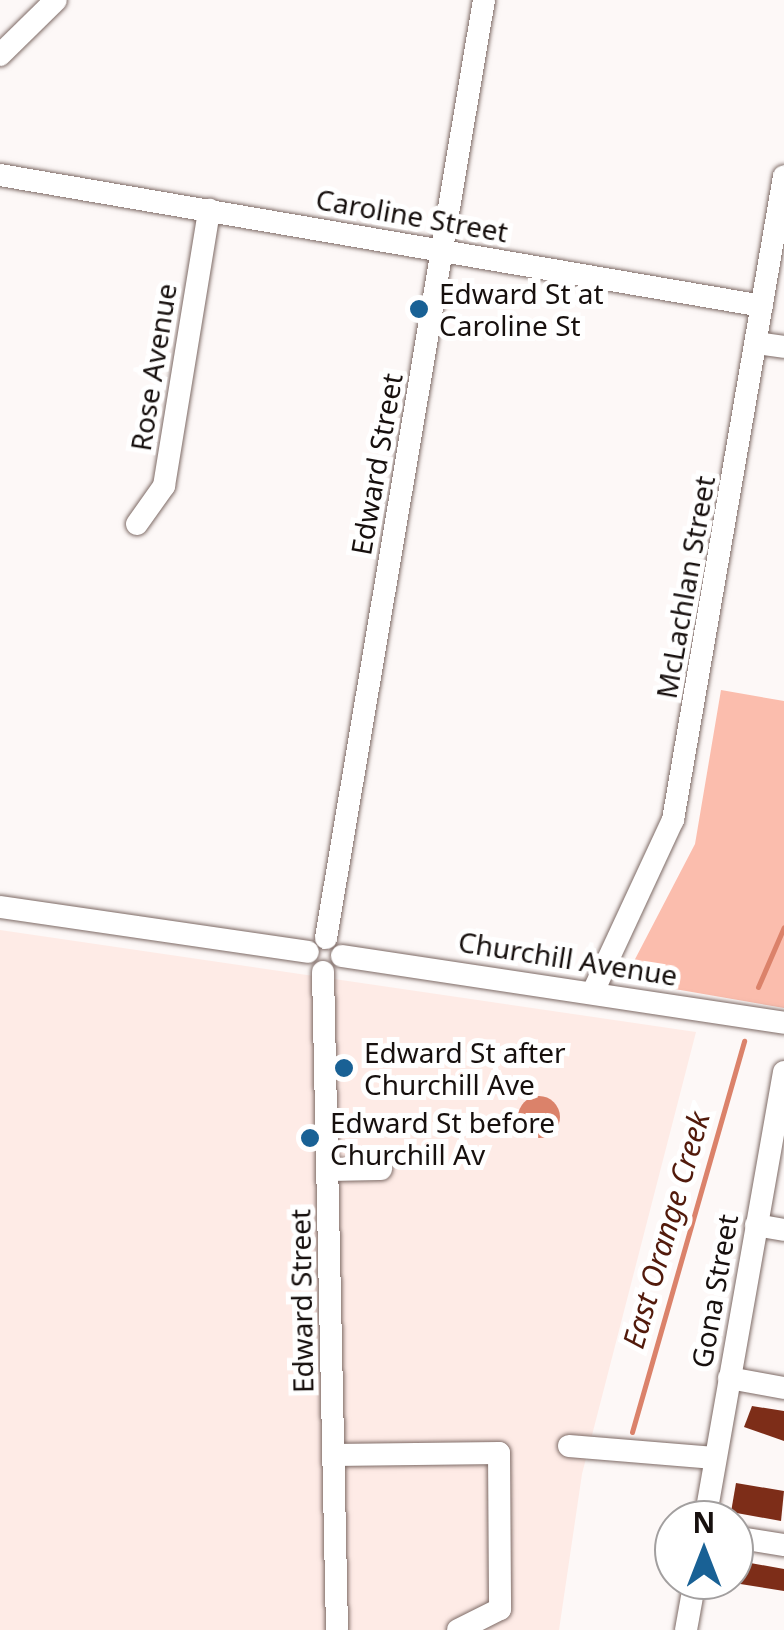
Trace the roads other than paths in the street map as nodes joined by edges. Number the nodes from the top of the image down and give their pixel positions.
1 (56, 0) edge
2 (484, 0) edge
3 (5, 46) edge
4 (0, 172) edge
5 (784, 176) edge
6 (208, 210) junction
7 (443, 250) junction
8 (762, 306) junction
9 (756, 343) junction
10 (784, 347) edge
11 (136, 524) dead end
12 (0, 907) edge
13 (317, 945) junction
14 (342, 956) junction
15 (322, 972) junction
16 (593, 992) junction
17 (784, 1023) edge
18 (784, 1072) edge
19 (381, 1169) dead end
20 (328, 1170) junction
21 (756, 1225) junction
22 (784, 1230) edge
23 (730, 1378) junction
24 (784, 1388) edge
25 (570, 1446) dead end
26 (334, 1456) junction
27 (715, 1458) junction
28 (708, 1500) edge
29 (754, 1541) edge
30 (784, 1546) edge
31 (691, 1600) edge
32 (338, 1630) edge
33 (458, 1630) edge
34 (686, 1630) edge

1 - 3 street
2 - 7 street, Edward Street
4 - 6 street, Caroline Street
5 - 8 street, McLachlan Street
6 - 7 street, Caroline Street
6 - 11 street, Rose Avenue
7 - 8 street, Caroline Street
7 - 13 street, Edward Street
8 - 9 street, McLachlan Street
9 - 10 street
9 - 16 street, McLachlan Street
12 - 13 street
13 - 14 street
13 - 15 street
14 - 15 street
14 - 16 street, Churchill Avenue
15 - 20 street, Edward Street
16 - 17 street, Churchill Avenue
18 - 21 street, Gona Street
19 - 20 street
20 - 26 street, Edward Street
21 - 22 street
21 - 23 street, Gona Street
23 - 24 street
23 - 27 street, Gona Street
25 - 27 street
26 - 32 street, Edward Street
26 - 33 street
27 - 28 street, Gona Street
29 - 30 street
31 - 34 street

